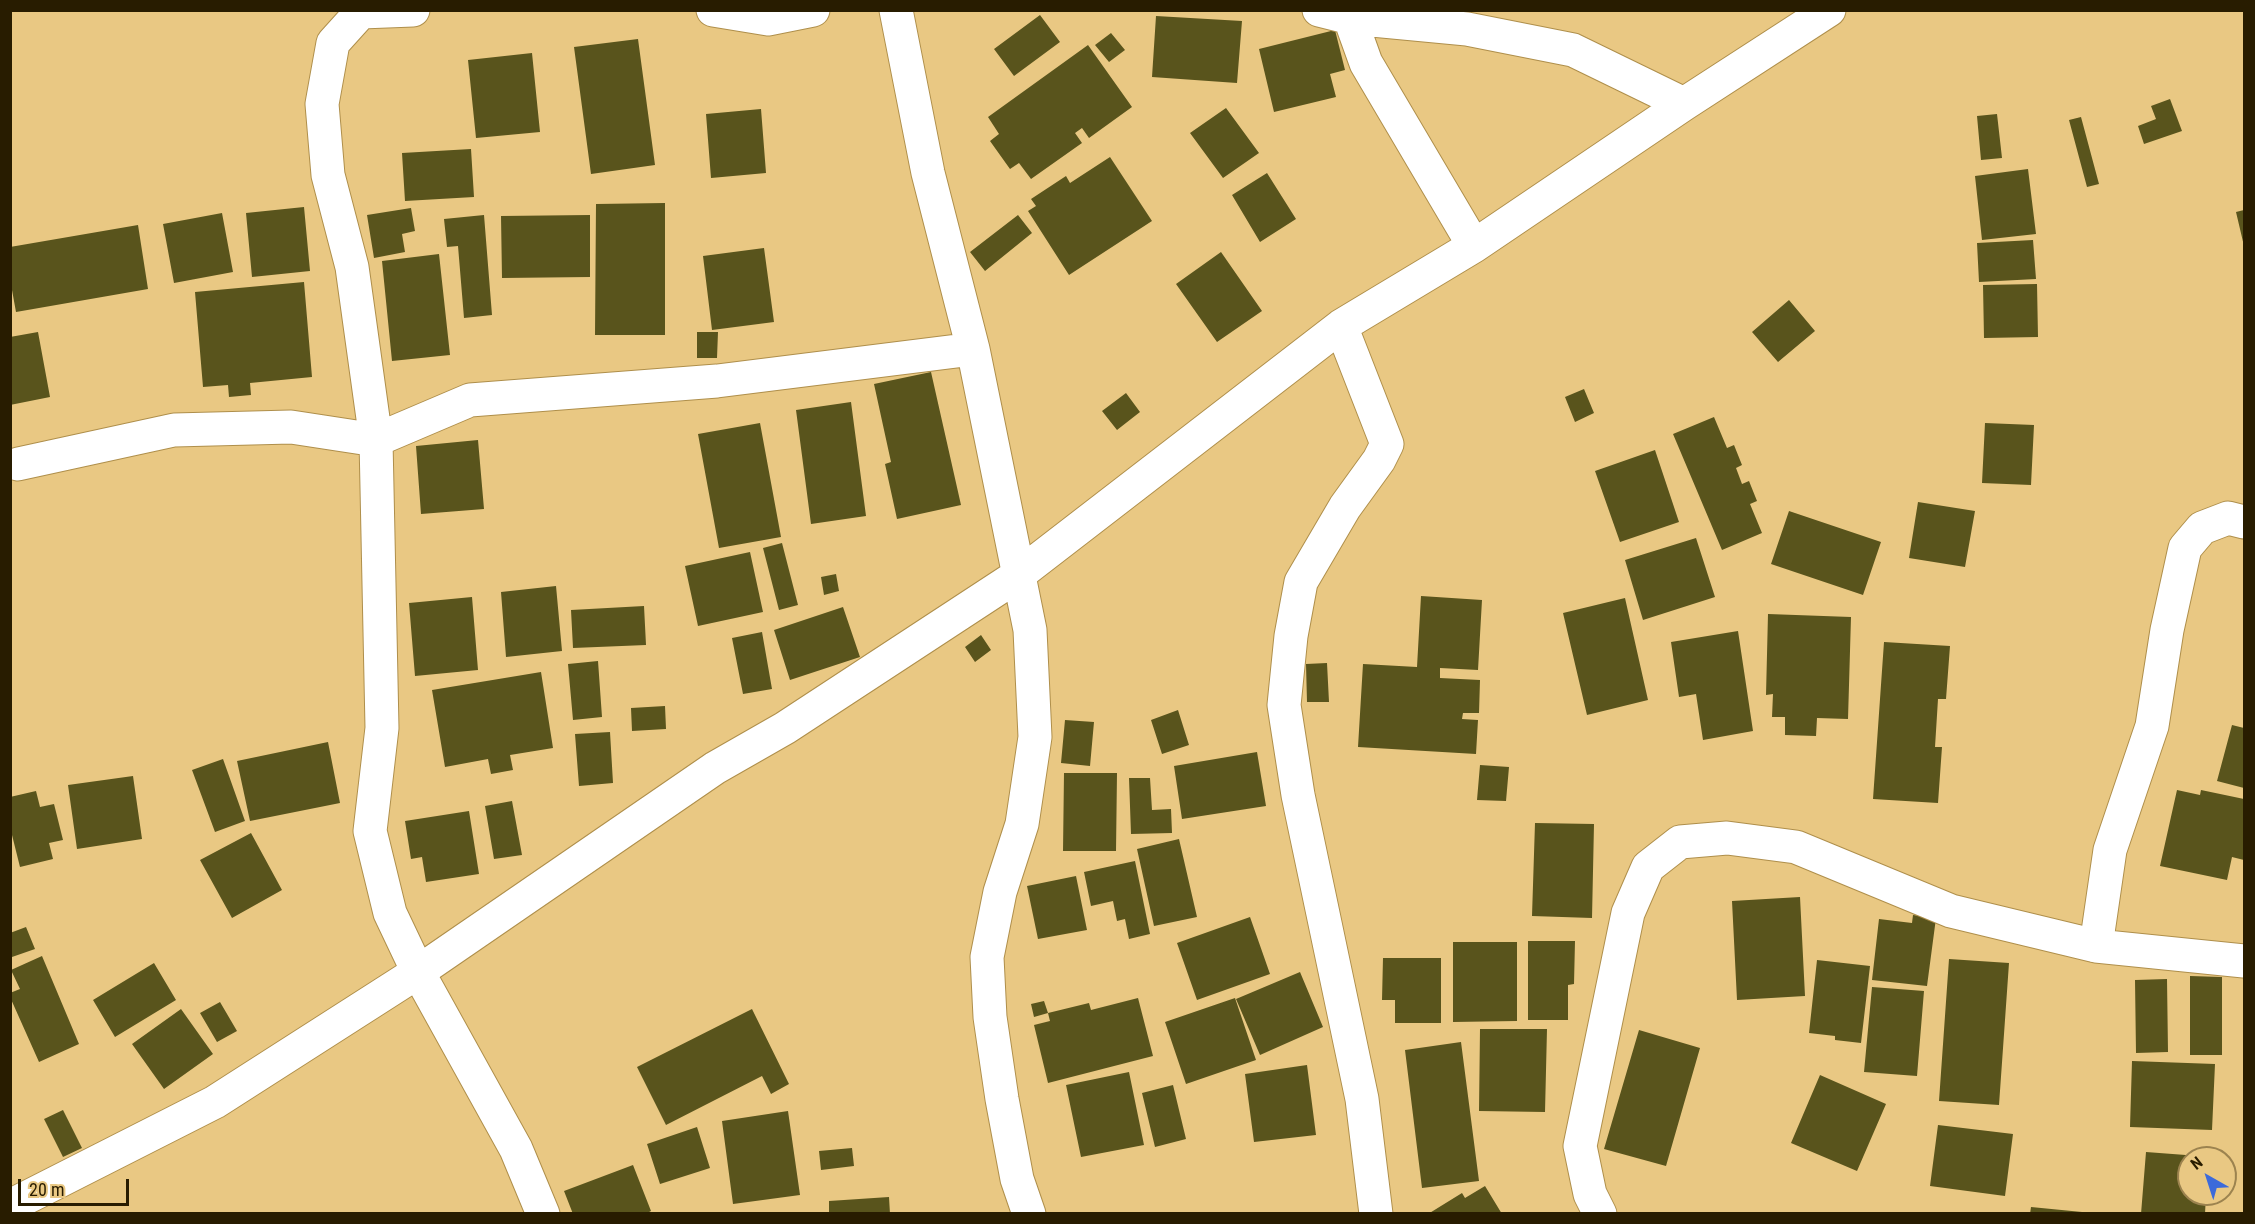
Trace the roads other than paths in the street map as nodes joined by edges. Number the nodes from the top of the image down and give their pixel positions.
1 (413, 10) edge
2 (713, 10) edge
3 (813, 10) edge
4 (896, 10) edge
5 (1319, 10) edge
6 (1829, 10) edge
7 (359, 11) edge
8 (1349, 14) edge
9 (1683, 104) junction
10 (1474, 246) junction
11 (1341, 326) junction
12 (973, 349) junction
13 (375, 440) junction
14 (18, 464) dead end
15 (2244, 522) edge
16 (1017, 576) junction
17 (2096, 946) junction
18 (2244, 961) edge
19 (418, 972) junction
20 (10, 1206) edge
21 (543, 1214) edge
22 (1029, 1214) edge
23 (1376, 1214) edge
24 (1600, 1214) edge

1 - 7 street
2 - 3 street
4 - 12 street
5 - 8 street
6 - 9 street
7 - 13 street
8 - 9 street
8 - 10 street
9 - 10 street
10 - 11 street
11 - 16 street
11 - 23 street
12 - 13 street
12 - 16 street
13 - 14 street
13 - 19 street
15 - 17 street
16 - 19 street
16 - 22 street
17 - 18 street
17 - 24 street
19 - 20 street
19 - 21 street

